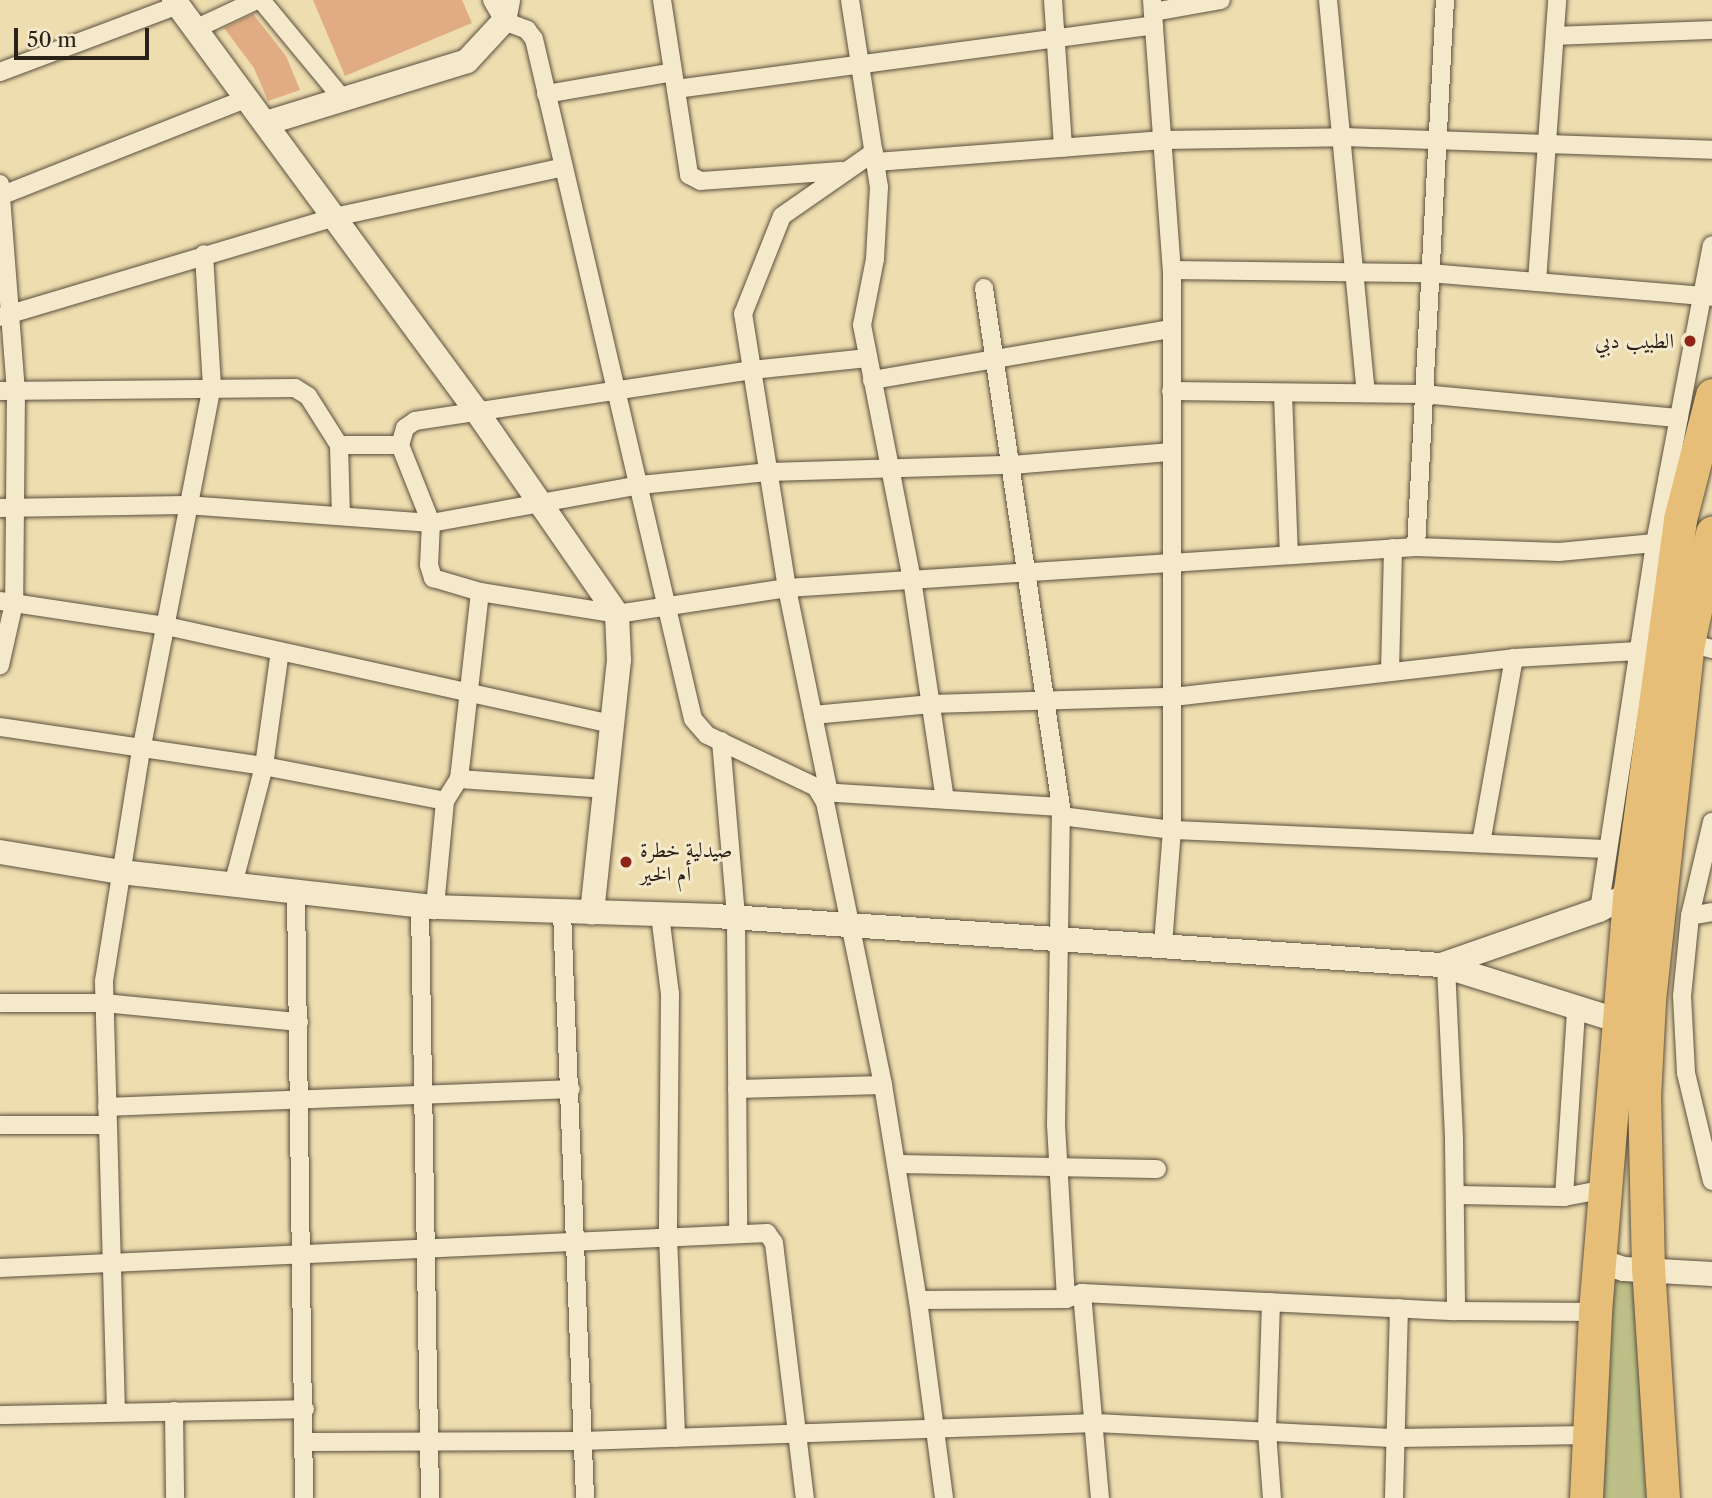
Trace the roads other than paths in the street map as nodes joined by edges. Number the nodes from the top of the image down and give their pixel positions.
1 (259, 0) edge
2 (663, 0) edge
3 (849, 0) edge
4 (1053, 0) edge
5 (1221, 0) edge
6 (1328, 0) edge
7 (1444, 0) edge
8 (1557, 0) edge
9 (176, 3) edge
10 (501, 7) edge
11 (1153, 12) edge
12 (195, 29) junction
13 (1712, 30) edge
14 (1555, 36) junction
15 (1058, 37) junction
16 (860, 61) junction
17 (0, 72) edge
18 (674, 81) junction
19 (546, 94) junction
20 (247, 98) junction
21 (343, 99) junction
22 (266, 123) junction
23 (1344, 138) junction
24 (1163, 140) junction
25 (1436, 143) junction
26 (1549, 145) junction
27 (1063, 148) junction
28 (1712, 150) edge
29 (875, 157) junction
30 (564, 167) junction
31 (845, 171) junction
32 (0, 192) edge
33 (335, 217) junction
34 (1712, 245) edge
35 (204, 254) junction
36 (1172, 270) junction
37 (1357, 272) junction
38 (1429, 273) junction
39 (1537, 282) junction
40 (984, 288) dead end
41 (1707, 297) edge
42 (6, 316) edge
43 (1171, 328) junction
44 (995, 356) junction
45 (868, 358) junction
46 (752, 370) junction
47 (872, 380) junction
48 (212, 386) junction
49 (8, 391) edge
50 (1171, 391) junction
51 (618, 393) junction
52 (1366, 393) junction
53 (1283, 394) junction
54 (1423, 394) junction
55 (1712, 395) edge
56 (475, 409) junction
57 (1679, 418) junction
58 (339, 445) junction
59 (400, 445) junction
60 (1171, 452) junction
61 (889, 465) junction
62 (1012, 465) junction
63 (769, 472) junction
64 (640, 485) junction
65 (1701, 486) edge
66 (186, 505) junction
67 (542, 505) junction
68 (7, 508) edge
69 (341, 515) junction
70 (1680, 519) junction
71 (431, 523) junction
72 (1712, 527) edge
73 (1712, 533) edge
74 (1655, 543) junction
75 (1416, 547) junction
76 (1392, 548) junction
77 (1289, 555) junction
78 (1171, 563) junction
79 (1029, 572) junction
80 (912, 579) junction
81 (787, 588) junction
82 (480, 592) junction
83 (7, 602) edge
84 (669, 605) junction
85 (617, 614) junction
86 (166, 626) junction
87 (1675, 645) edge
88 (280, 651) junction
89 (1514, 658) junction
90 (0, 664) edge
91 (1390, 672) junction
92 (470, 693) junction
93 (1173, 697) junction
94 (1048, 701) junction
95 (931, 704) junction
96 (813, 715) junction
97 (608, 723) junction
98 (0, 727) edge
99 (721, 741) junction
100 (141, 751) junction
101 (264, 766) junction
102 (459, 779) junction
103 (604, 789) junction
104 (825, 793) junction
105 (945, 800) junction
106 (444, 801) junction
107 (1061, 811) junction
108 (1712, 822) edge
109 (1172, 830) junction
110 (1481, 843) junction
111 (1608, 849) junction
112 (0, 852) edge
113 (121, 872) junction
114 (233, 885) junction
115 (1646, 887) junction
116 (296, 892) junction
117 (428, 906) junction
118 (1599, 910) junction
119 (562, 912) junction
120 (1712, 912) edge
121 (592, 913) junction
122 (660, 915) junction
123 (1690, 916) junction
124 (736, 917) junction
125 (848, 925) junction
126 (1059, 938) junction
127 (1163, 944) junction
128 (1443, 966) junction
129 (0, 1003) edge
130 (104, 1003) junction
131 (1576, 1009) junction
132 (1620, 1021) junction
133 (299, 1022) junction
134 (883, 1086) junction
135 (571, 1089) junction
136 (737, 1089) junction
137 (425, 1096) junction
138 (300, 1101) junction
139 (108, 1116) junction
140 (0, 1125) edge
141 (896, 1164) junction
142 (1058, 1167) junction
143 (1157, 1169) dead end
144 (1712, 1181) edge
145 (1606, 1189) junction
146 (1455, 1195) junction
147 (1564, 1197) junction
148 (738, 1234) junction
149 (668, 1236) junction
150 (573, 1240) junction
151 (426, 1247) junction
152 (304, 1254) junction
153 (1599, 1261) junction
154 (111, 1264) junction
155 (0, 1268) edge
156 (1648, 1269) junction
157 (1712, 1274) edge
158 (1074, 1296) junction
159 (918, 1300) junction
160 (1271, 1302) junction
161 (1399, 1308) junction
162 (1456, 1311) junction
163 (1595, 1312) junction
164 (305, 1409) junction
165 (174, 1411) junction
166 (116, 1412) junction
167 (0, 1415) edge
168 (1096, 1423) junction
169 (934, 1431) junction
170 (1267, 1432) junction
171 (799, 1433) junction
172 (1588, 1435) junction
173 (676, 1438) junction
174 (1396, 1438) junction
175 (582, 1441) junction
176 (304, 1442) junction
177 (429, 1442) junction
178 (175, 1498) edge
179 (304, 1498) edge
180 (430, 1498) edge
181 (585, 1498) edge
182 (805, 1498) edge
183 (944, 1498) edge
184 (1100, 1498) edge
185 (1272, 1498) edge
186 (1394, 1498) edge
187 (1586, 1498) edge
188 (1663, 1498) edge

1 - 12 street
1 - 21 street
2 - 18 street
3 - 16 street
4 - 15 street
5 - 11 street
6 - 23 street
7 - 25 street
8 - 14 street
9 - 12 street
9 - 17 street
10 - 19 street
10 - 21 street
11 - 15 street
11 - 24 street
12 - 20 street
13 - 14 street
14 - 26 street
15 - 16 street
15 - 27 street
16 - 18 street
16 - 29 street
18 - 19 street
18 - 31 street
19 - 30 street
20 - 22 street
20 - 32 street
21 - 22 street
22 - 33 street
23 - 24 street
23 - 25 street
23 - 37 street
24 - 27 street
24 - 36 street
25 - 26 street
25 - 38 street
26 - 28 street
26 - 39 street
27 - 29 street
29 - 31 street
29 - 45 street
30 - 33 street
30 - 51 street
31 - 46 street
32 - 42 street
33 - 35 street
33 - 56 street
34 - 41 street
35 - 42 street
35 - 48 street
36 - 37 street
36 - 43 street
37 - 38 street
37 - 52 street
38 - 39 street
38 - 54 street
39 - 41 street
40 - 44 street
41 - 57 street
42 - 49 street
43 - 44 street
43 - 50 street
44 - 47 street
44 - 62 street
45 - 46 street
45 - 47 street
46 - 51 street
46 - 63 street
47 - 61 street
48 - 49 street
48 - 58 street
48 - 66 street
49 - 68 street
50 - 53 street
50 - 60 street
51 - 56 street
51 - 64 street
52 - 53 street
52 - 54 street
53 - 77 street
54 - 57 street
54 - 75 street
55 - 65 highway
56 - 59 street
56 - 67 street
57 - 74 street
58 - 59 street
58 - 69 street
59 - 71 street
60 - 62 street
60 - 78 street
61 - 62 street
61 - 63 street
61 - 80 street
62 - 79 street
63 - 64 street
63 - 81 street
64 - 67 street
64 - 84 street
65 - 70 highway
66 - 68 street
66 - 69 street
66 - 86 street
67 - 71 street
67 - 85 street
68 - 83 street
69 - 71 street
70 - 72 street
70 - 87 highway
71 - 82 street
73 - 87 highway
74 - 75 street
74 - 87 street
75 - 76 street
76 - 77 street
76 - 91 street
77 - 78 street
78 - 79 street
78 - 93 street
79 - 80 street
79 - 94 street
80 - 81 street
80 - 95 street
81 - 84 street
81 - 96 street
82 - 85 street
82 - 92 street
83 - 86 street
83 - 90 street
84 - 85 street
84 - 99 street
85 - 97 street
86 - 88 street
86 - 100 street
87 - 89 street
87 - 111 street
87 - 115 highway
88 - 92 street
88 - 101 street
89 - 91 street
89 - 110 street
91 - 93 street
92 - 97 street
92 - 102 street
93 - 94 street
93 - 109 street
94 - 95 street
94 - 107 street
95 - 96 street
95 - 105 street
96 - 104 street
97 - 103 street
98 - 100 street
99 - 104 street
99 - 124 street
100 - 101 street
100 - 113 street
101 - 106 street
101 - 114 street
102 - 103 street
102 - 106 street
103 - 121 street
104 - 105 street
104 - 125 street
105 - 107 street
106 - 117 street
107 - 109 street
107 - 126 street
108 - 123 street
109 - 110 street
109 - 127 street
110 - 111 street
111 - 118 street
112 - 113 street
113 - 114 street
113 - 130 street
114 - 116 street
115 - 118 street
115 - 132 highway
115 - 156 highway
116 - 117 street
116 - 133 street
117 - 119 street
117 - 137 street
118 - 128 street
119 - 121 street
119 - 135 street
120 - 123 street
121 - 122 street
122 - 124 street
122 - 149 street
123 - 144 street
124 - 125 street
124 - 136 street
125 - 126 street
125 - 134 street
126 - 127 street
126 - 142 street
127 - 128 street
128 - 131 street
128 - 146 street
129 - 130 street
130 - 133 street
130 - 139 street
131 - 132 street
131 - 147 street
132 - 145 highway
133 - 138 street
134 - 136 street
134 - 141 street
135 - 137 street
135 - 150 street
136 - 148 street
137 - 138 street
137 - 151 street
138 - 139 street
138 - 152 street
139 - 140 street
139 - 154 street
141 - 142 street
141 - 159 street
142 - 143 street
142 - 158 street
145 - 147 street
145 - 153 highway
146 - 147 street
146 - 162 street
148 - 149 street
148 - 171 street
149 - 150 street
149 - 173 street
150 - 151 street
150 - 175 street
151 - 152 street
151 - 177 street
152 - 154 street
152 - 164 street
153 - 156 street
153 - 163 highway
154 - 155 street
154 - 166 street
156 - 157 street
156 - 188 highway
158 - 159 street
158 - 160 street
158 - 168 street
159 - 169 street
160 - 161 street
160 - 170 street
161 - 162 street
161 - 174 street
162 - 163 street
163 - 172 highway
164 - 165 street
164 - 176 street
165 - 166 street
165 - 178 street
166 - 167 street
168 - 169 street
168 - 170 street
168 - 184 street
169 - 171 street
169 - 183 street
170 - 174 street
170 - 185 street
171 - 173 street
171 - 182 street
172 - 174 street
172 - 187 highway
173 - 175 street
174 - 186 street
175 - 177 street
175 - 181 street
176 - 177 street
176 - 179 street
177 - 180 street

